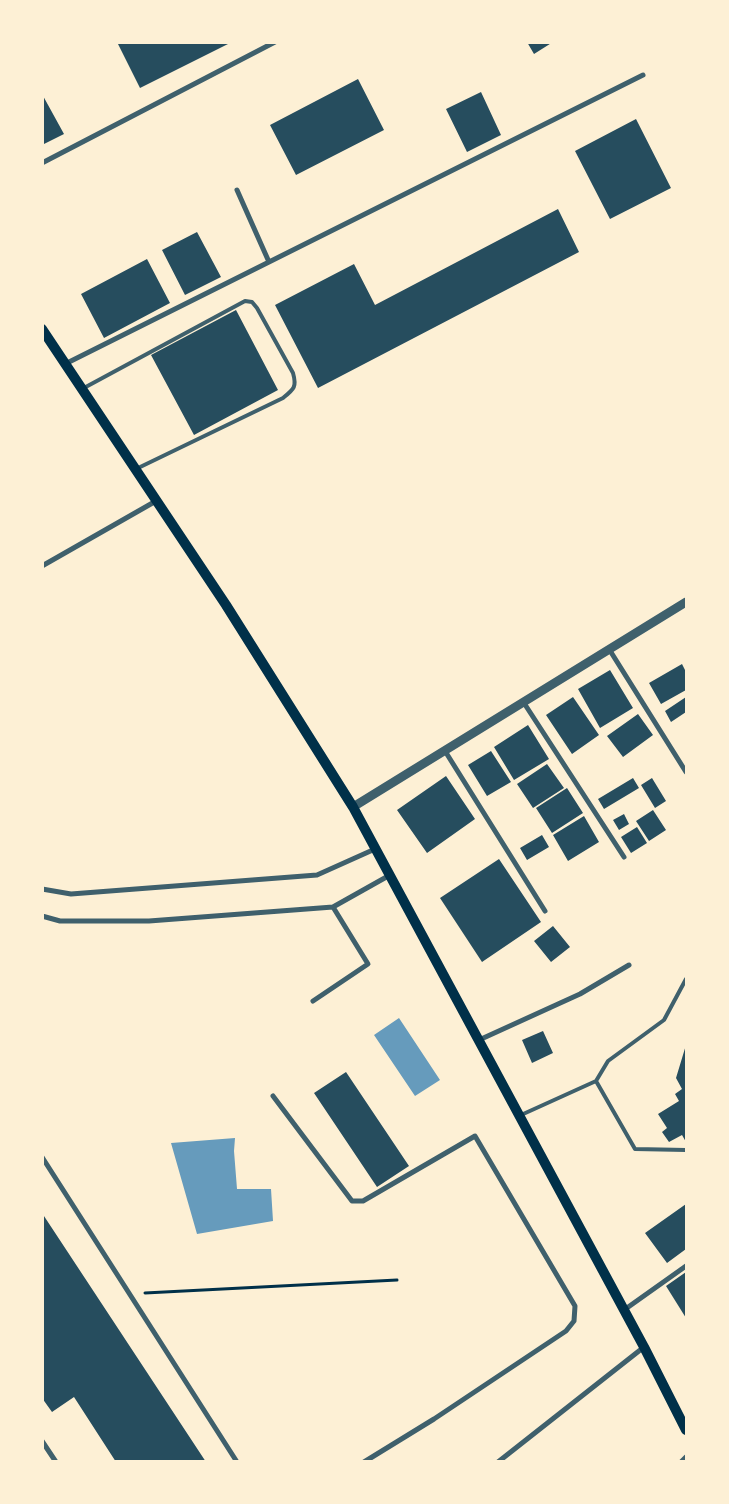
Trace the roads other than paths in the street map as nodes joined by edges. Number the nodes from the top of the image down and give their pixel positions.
1 (275, 42) edge
2 (644, 75) dead end
3 (42, 162) edge
4 (237, 190) dead end
5 (269, 262) junction
6 (42, 329) edge
7 (65, 364) junction
8 (82, 389) junction
9 (136, 470) junction
10 (156, 500) junction
11 (42, 566) edge
12 (686, 602) edge
13 (609, 649) junction
14 (524, 703) junction
15 (445, 751) junction
16 (686, 772) edge
17 (353, 807) junction
18 (375, 848) junction
19 (624, 857) dead end
20 (390, 876) junction
21 (42, 889) edge
22 (333, 907) junction
23 (545, 911) dead end
24 (42, 916) edge
25 (629, 965) dead end
26 (686, 979) edge
27 (313, 1001) dead end
28 (479, 1041) junction
29 (596, 1081) junction
30 (273, 1096) dead end
31 (519, 1116) junction
32 (686, 1150) edge
33 (42, 1157) edge
34 (686, 1266) edge
35 (624, 1310) junction
36 (644, 1347) junction
37 (686, 1430) edge
38 (42, 1441) edge
39 (686, 1458) edge
40 (56, 1462) edge
41 (238, 1462) edge
42 (364, 1462) edge
43 (498, 1462) edge
44 (681, 1462) edge

1 - 3 street
2 - 5 street
4 - 5 street
5 - 7 street
6 - 7 main road
7 - 8 main road
8 - 9 main road
8 - 9 lane
9 - 10 main road
10 - 11 street
10 - 17 main road
12 - 13 street
13 - 14 street
13 - 16 street
14 - 15 street
14 - 19 street
15 - 17 street
15 - 23 street
17 - 18 main road
18 - 20 main road
18 - 21 street
20 - 22 street
20 - 28 main road
22 - 24 street
22 - 27 street
25 - 28 street
26 - 29 lane
28 - 31 main road
29 - 31 lane
29 - 32 lane
30 - 42 street
31 - 35 main road
33 - 41 street
34 - 35 street
35 - 36 main road
36 - 37 main road
36 - 43 street
38 - 40 street
39 - 44 street

